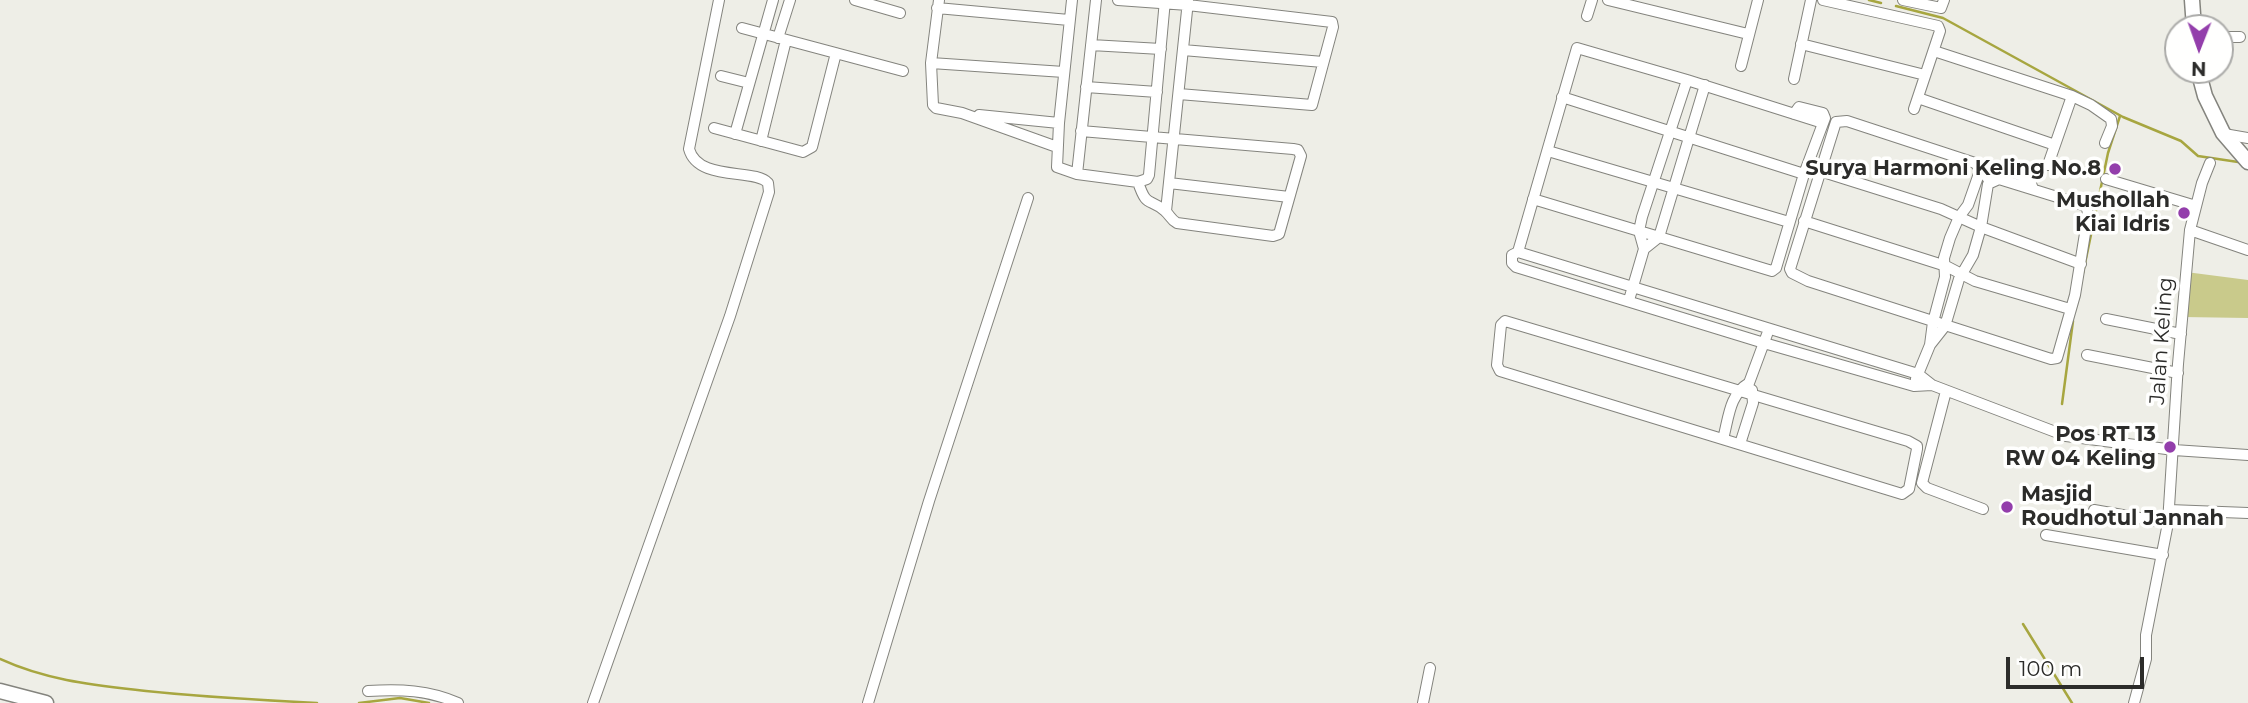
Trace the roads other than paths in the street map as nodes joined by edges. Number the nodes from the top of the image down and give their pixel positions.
1 (719, 0) edge
2 (773, 0) edge
3 (790, 0) edge
4 (855, 0) edge
5 (1072, 0) edge
6 (1096, 0) edge
7 (1118, 0) edge
8 (1592, 0) edge
9 (1608, 0) edge
10 (1758, 0) edge
11 (1811, 0) edge
12 (1823, 0) edge
13 (1903, 0) edge
14 (1944, 0) edge
15 (1165, 2) edge
16 (1188, 2) edge
17 (938, 4) edge
18 (1639, 4) edge
19 (900, 13) dead end
20 (1587, 16) dead end
21 (1069, 20) junction
22 (742, 28) dead end
23 (763, 34) junction
24 (1748, 34) junction
25 (2234, 37) edge
26 (2240, 37) dead end
27 (782, 39) junction
28 (1801, 44) junction
29 (1091, 45) junction
30 (1161, 49) junction
31 (1183, 50) junction
32 (1934, 51) junction
33 (836, 53) junction
34 (931, 62) junction
35 (1323, 62) junction
36 (1741, 66) dead end
37 (903, 71) dead end
38 (1064, 72) junction
39 (1925, 75) junction
40 (721, 76) dead end
41 (1687, 79) junction
42 (1794, 79) dead end
43 (749, 83) junction
44 (2202, 84) edge
45 (1705, 85) junction
46 (1086, 87) junction
47 (1157, 92) junction
48 (1179, 94) junction
49 (2072, 96) junction
50 (1562, 97) junction
51 (1918, 98) junction
52 (1914, 109) dead end
53 (962, 113) junction
54 (1059, 123) junction
55 (714, 128) dead end
56 (1670, 130) junction
57 (1081, 131) junction
58 (735, 134) junction
59 (2223, 134) junction
60 (1153, 137) junction
61 (1174, 138) junction
62 (1691, 138) junction
63 (2248, 138) edge
64 (761, 141) junction
65 (2105, 143) dead end
66 (2055, 145) junction
67 (1057, 147) junction
68 (1548, 151) junction
69 (2248, 162) edge
70 (2210, 163) dead end
71 (2048, 165) dead end
72 (1981, 168) junction
73 (1820, 171) junction
74 (1077, 173) junction
75 (1804, 174) junction
76 (2106, 179) dead end
77 (1654, 181) junction
78 (1991, 181) junction
79 (1138, 182) junction
80 (1169, 183) junction
81 (1675, 187) junction
82 (2033, 189) junction
83 (1289, 197) junction
84 (1028, 198) dead end
85 (1533, 199) junction
86 (2196, 206) junction
87 (1166, 211) junction
88 (1959, 217) junction
89 (1804, 221) junction
90 (1789, 222) junction
91 (1981, 227) junction
92 (2190, 230) junction
93 (1639, 231) junction
94 (1659, 237) junction
95 (1644, 249) junction
96 (2248, 250) edge
97 (1518, 252) junction
98 (2081, 264) junction
99 (1946, 266) junction
100 (1963, 274) junction
101 (1633, 286) junction
102 (1629, 300) junction
103 (2070, 309) junction
104 (2106, 319) dead end
105 (1933, 322) junction
106 (1945, 326) junction
107 (1769, 329) junction
108 (2181, 334) junction
109 (1764, 343) junction
110 (1930, 345) junction
111 (2087, 355) dead end
112 (2178, 373) junction
113 (1918, 374) junction
114 (1749, 383) junction
115 (1914, 386) junction
116 (1932, 386) junction
117 (1738, 390) junction
118 (1945, 391) junction
119 (1754, 394) junction
120 (1723, 439) junction
121 (1740, 444) junction
122 (2174, 450) junction
123 (2248, 455) edge
124 (1983, 509) dead end
125 (2094, 510) dead end
126 (2168, 510) junction
127 (2248, 513) edge
128 (2168, 523) junction
129 (2046, 535) dead end
130 (2164, 555) junction
131 (1430, 668) dead end
132 (0, 691) edge
133 (368, 691) dead end
134 (46, 703) edge
135 (458, 703) edge
136 (593, 703) edge
137 (868, 703) edge
138 (1423, 703) edge
139 (2134, 703) edge

1 - 136 street
2 - 23 street
3 - 27 street
4 - 19 street
5 - 21 street
6 - 29 street
7 - 15 street
8 - 20 street
9 - 18 street
10 - 24 street
11 - 28 street
12 - 32 street
13 - 14 street
15 - 16 street
15 - 30 street
16 - 31 street
16 - 35 street
17 - 21 street
17 - 34 street
18 - 24 street
21 - 38 street
22 - 23 street
23 - 27 street
23 - 43 street
24 - 36 street
25 - 26 street
27 - 33 street
27 - 64 street
28 - 39 street
28 - 42 street
29 - 30 street
29 - 46 street
30 - 47 street
31 - 35 street
31 - 48 street
32 - 39 street
32 - 49 street
33 - 37 street
33 - 64 street
34 - 38 street
34 - 53 street
35 - 48 street
38 - 54 street
39 - 51 street
40 - 43 street
41 - 45 street
41 - 50 street
41 - 56 street
43 - 58 street
44 - 59 street
45 - 62 street
45 - 75 street
46 - 47 street
46 - 57 street
47 - 60 street
48 - 61 street
49 - 65 street
49 - 66 street
50 - 56 street
50 - 68 street
51 - 52 street
51 - 66 street
53 - 54 street
53 - 67 street
54 - 67 street
55 - 58 street
56 - 62 street
56 - 77 street
57 - 60 street
57 - 74 street
58 - 64 street
59 - 63 street
59 - 69 street
60 - 61 street
60 - 79 street
61 - 80 street
61 - 83 street
62 - 75 street
62 - 81 street
66 - 71 street
67 - 74 street
68 - 77 street
68 - 85 street
70 - 86 street, Jalan Keling
72 - 73 street
72 - 78 street
72 - 82 street
72 - 88 street
73 - 88 street
73 - 89 street
74 - 79 street
75 - 90 street
76 - 86 street
77 - 81 street
77 - 93 street
78 - 82 street
78 - 91 street
79 - 87 street
80 - 83 street
80 - 87 street
81 - 90 street
81 - 94 street
82 - 98 street
83 - 87 street
84 - 137 street
85 - 93 street
85 - 97 street
86 - 92 street, Jalan Keling
88 - 91 street
88 - 99 street
89 - 99 street
89 - 105 street
90 - 94 street
91 - 98 street
91 - 100 street
92 - 96 street
92 - 108 street, Jalan Keling
93 - 94 street
93 - 95 street
94 - 95 street
95 - 101 street
97 - 101 street
97 - 102 street
98 - 103 street
99 - 100 street
99 - 105 street
100 - 103 street
100 - 106 street
101 - 102 street
101 - 107 street
102 - 109 street
103 - 106 street
104 - 108 street
105 - 106 street
105 - 110 street
106 - 110 street
107 - 109 street
107 - 113 street
108 - 112 street, Jalan Keling
109 - 114 street
109 - 115 street
110 - 113 street
111 - 112 street
112 - 122 street, Jalan Keling
113 - 115 street
113 - 116 street
114 - 117 street
114 - 119 street
115 - 116 street
116 - 118 street
117 - 119 street
117 - 120 street
117 - 120 street
118 - 122 street
118 - 124 street
119 - 121 street
119 - 121 street
120 - 121 street
122 - 123 street
122 - 126 street, Jalan Keling
125 - 128 street
126 - 127 street
126 - 128 street, Jalan Keling
128 - 130 street, Jalan Keling
129 - 130 street
130 - 139 street, Jalan Keling
131 - 138 street
132 - 134 street
133 - 135 street

